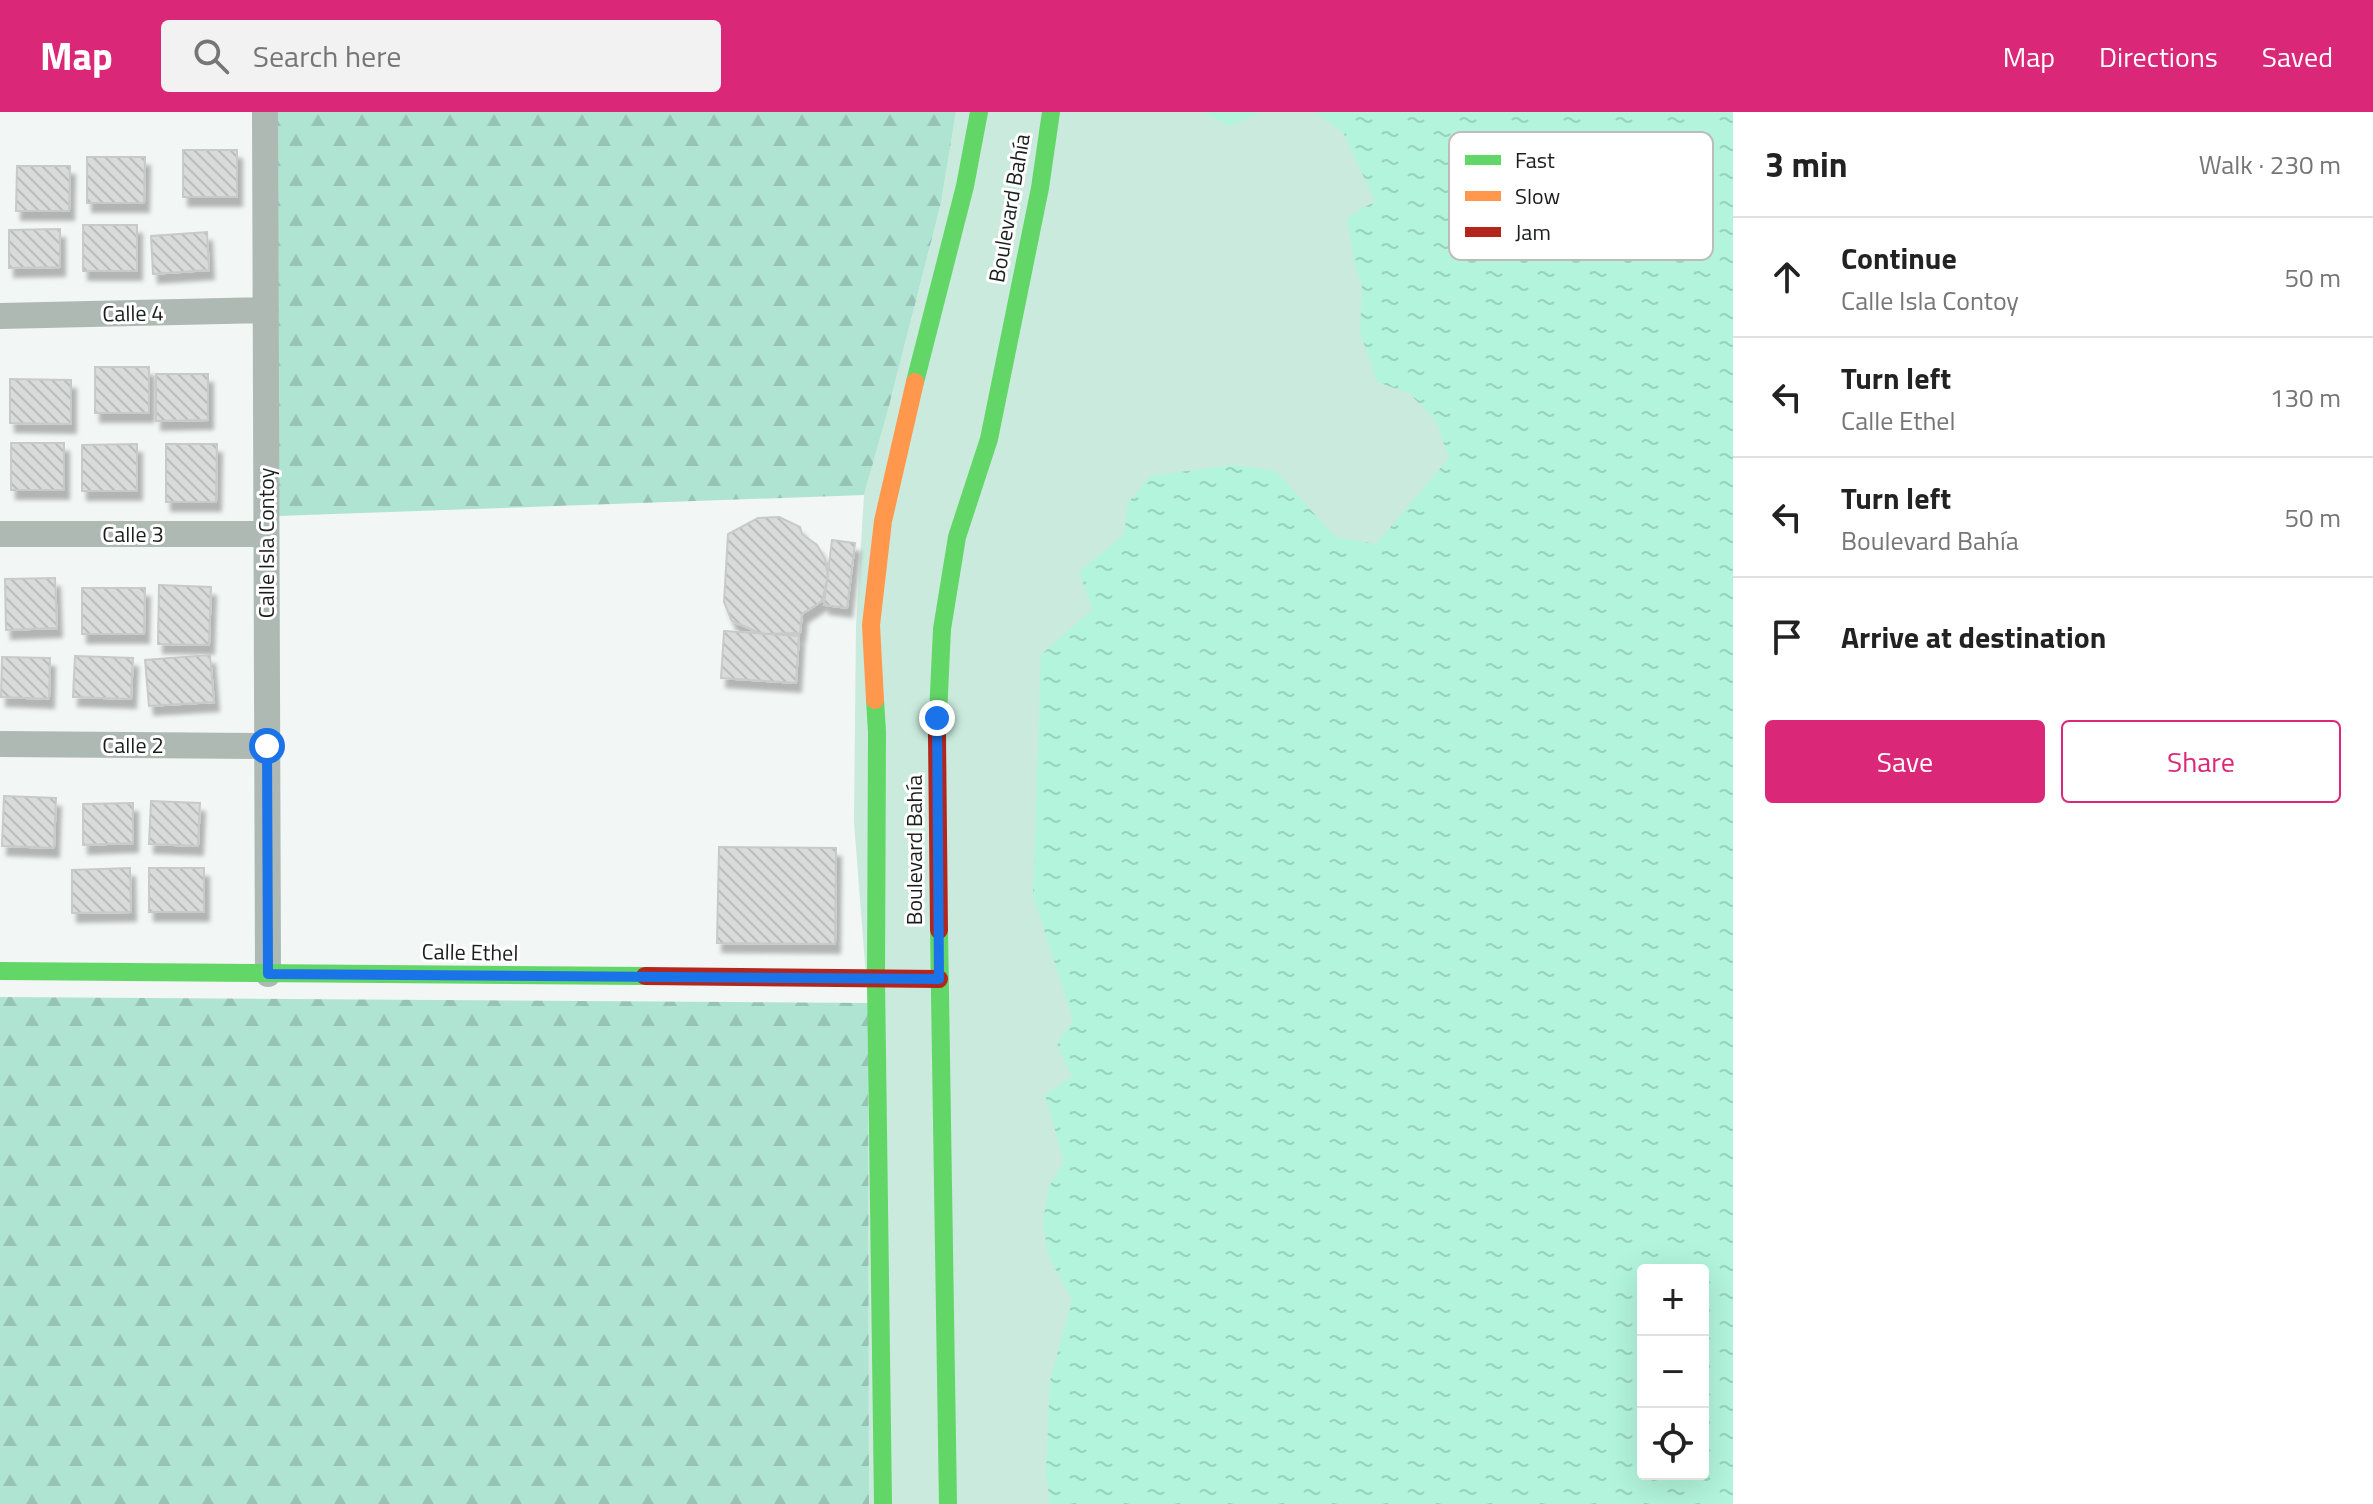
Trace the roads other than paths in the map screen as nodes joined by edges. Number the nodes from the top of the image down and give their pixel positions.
1 (265, 112) edge
2 (979, 112) edge
3 (1051, 112) edge
4 (266, 310) junction
5 (0, 316) edge
6 (0, 534) edge
7 (266, 534) junction
8 (0, 744) edge
9 (267, 746) junction
10 (0, 971) edge
11 (268, 974) junction
12 (939, 979) junction
13 (876, 980) junction
14 (883, 1504) edge
15 (948, 1504) edge

1 - 4 street, Calle Isla Contoy
2 - 13 main road, Boulevard Bahía
3 - 12 main road, Boulevard Bahía
4 - 5 street, Calle 4
4 - 7 street, Calle Isla Contoy
6 - 7 street, Calle 3
7 - 9 street, Calle Isla Contoy
8 - 9 street, Calle 2
9 - 11 street, Calle Isla Contoy
10 - 11 main road, Calle Ethel
11 - 13 main road, Calle Ethel
12 - 13 main road, Calle Ethel
12 - 15 main road, Boulevard Bahía
13 - 14 main road, Boulevard Bahía

